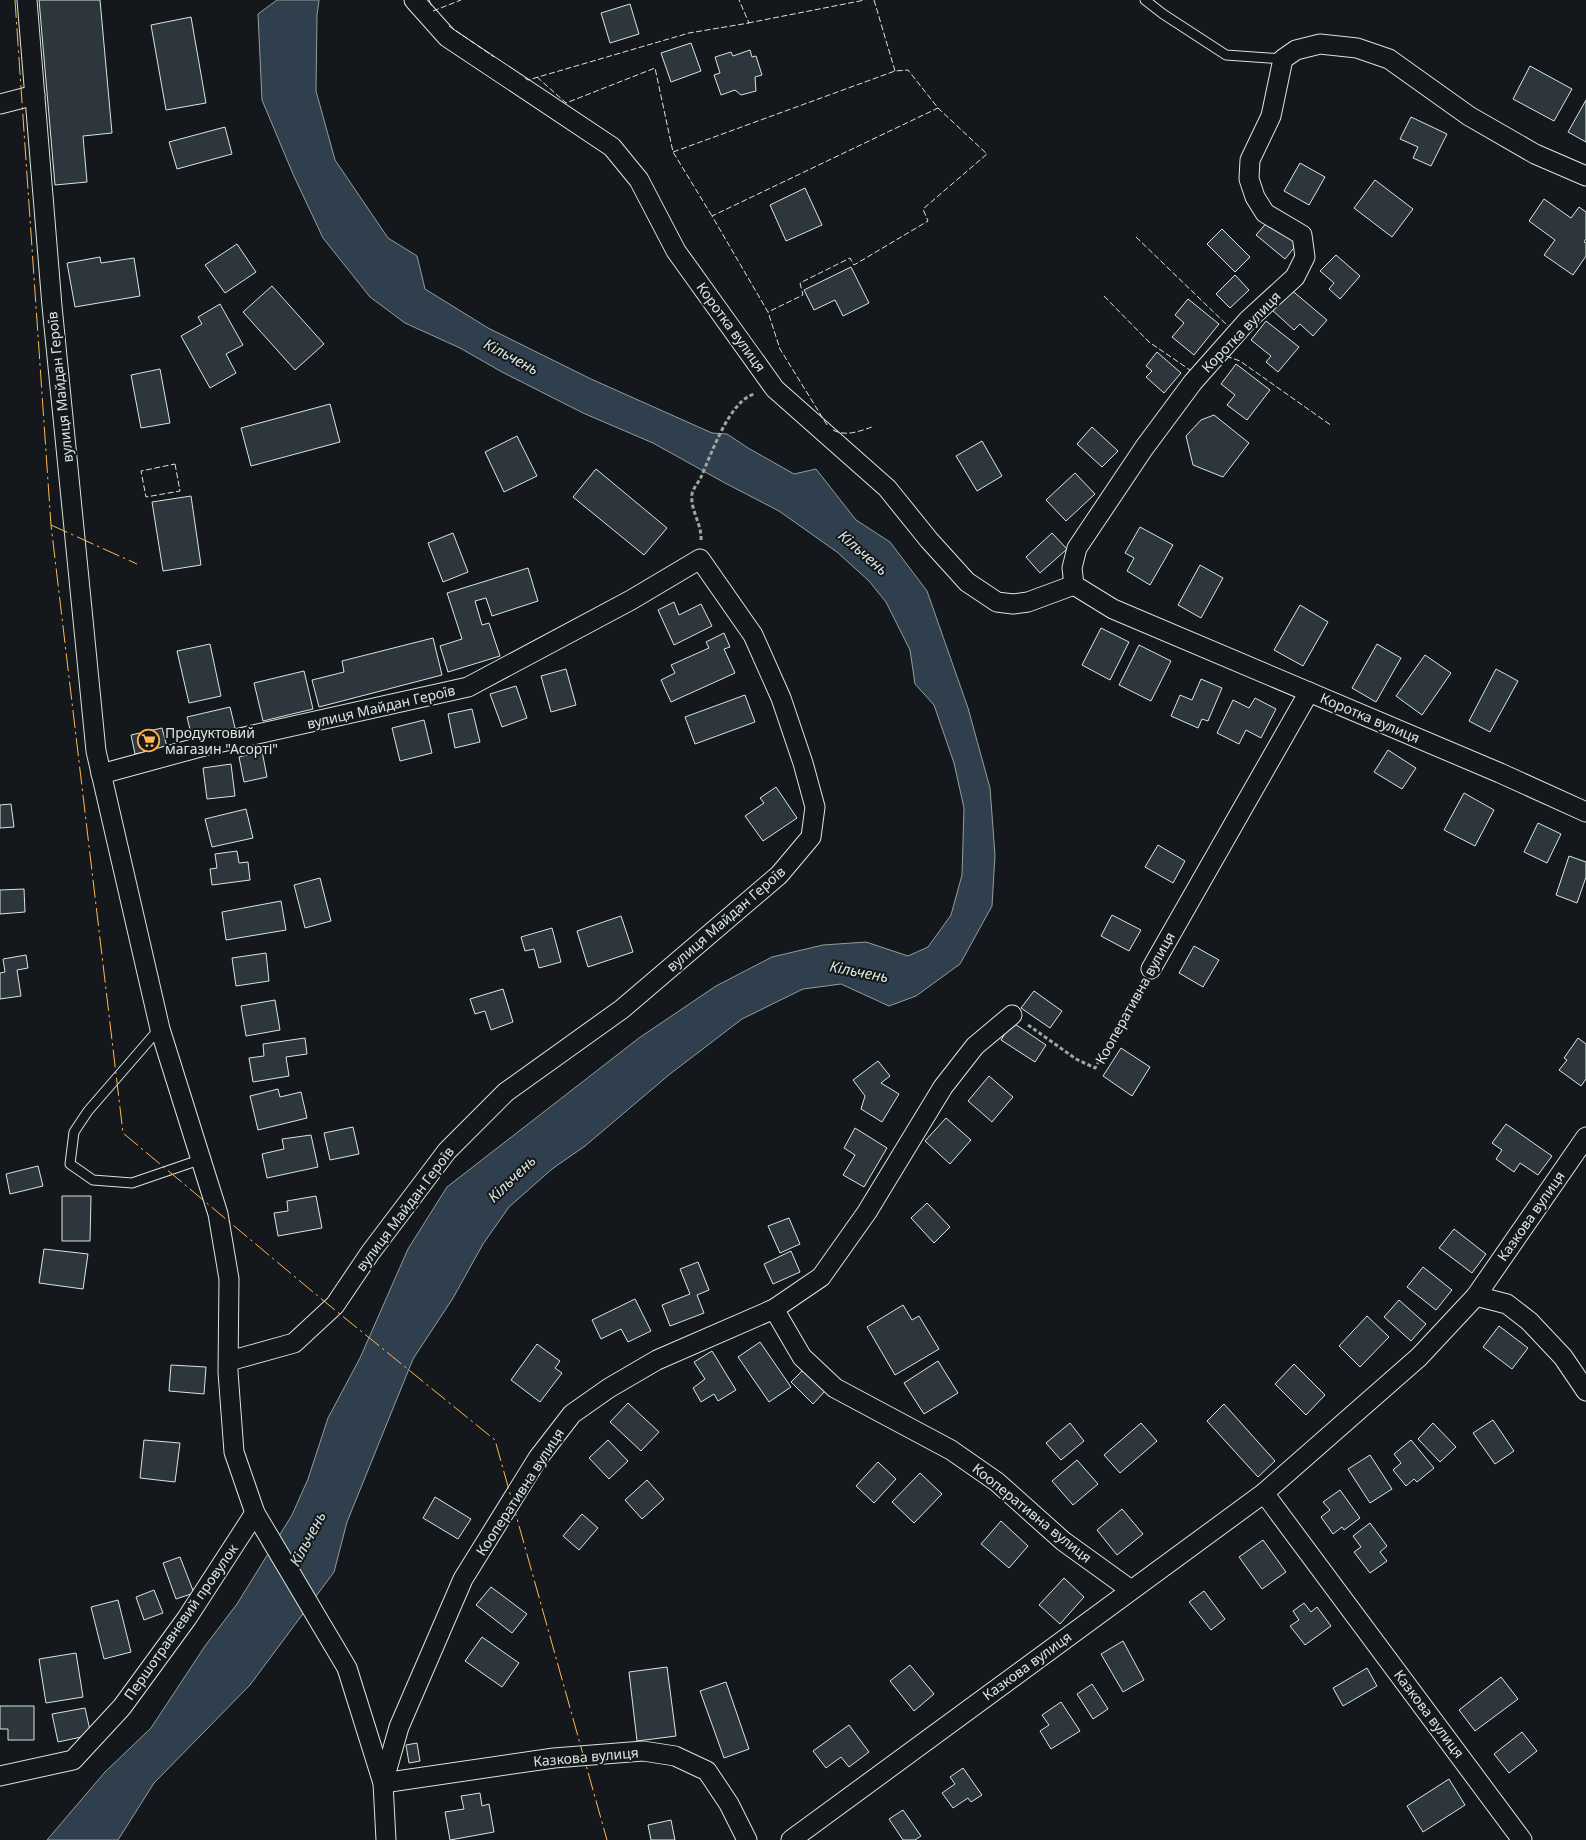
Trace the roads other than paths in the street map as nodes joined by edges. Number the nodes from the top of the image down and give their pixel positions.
1 (27, 0) edge
2 (414, 0) edge
3 (1145, 0) edge
4 (1283, 59) junction
5 (35, 95) junction
6 (0, 104) edge
7 (1586, 176) edge
8 (1074, 585) junction
9 (1309, 692) junction
10 (101, 774) junction
11 (1586, 812) edge
12 (1151, 969) road end
13 (1012, 1015) road end
14 (160, 1029) junction
15 (1586, 1137) edge
16 (202, 1159) junction
17 (1476, 1296) junction
18 (774, 1309) junction
19 (229, 1361) junction
20 (1586, 1391) edge
21 (1264, 1492) junction
22 (254, 1513) junction
23 (1131, 1590) junction
24 (0, 1776) edge
25 (383, 1783) junction
26 (386, 1840) edge
27 (747, 1840) edge
28 (791, 1840) edge
29 (1522, 1840) edge

1 - 5 street, вулиця Майдан Героїв
2 - 8 street, Коротка вулиця
3 - 4 lane
4 - 7 street
4 - 8 street, Коротка вулиця
5 - 6 street
5 - 10 street, вулиця Майдан Героїв
8 - 9 street, Коротка вулиця
9 - 11 street, Коротка вулиця
9 - 12 street, Кооперативна вулиця
10 - 14 street, вулиця Майдан Героїв
10 - 19 street, вулиця Майдан Героїв
13 - 18 street, Кооперативна вулиця
14 - 16 street, вулиця Майдан Героїв
14 - 16 lane
15 - 17 street, Казкова вулиця
16 - 19 street, вулиця Майдан Героїв
17 - 20 street
17 - 21 street, Казкова вулиця
18 - 23 street, Кооперативна вулиця
18 - 25 street, Кооперативна вулиця
19 - 22 street, вулиця Майдан Героїв
21 - 23 street, Казкова вулиця
21 - 29 street, Казкова вулиця
22 - 24 street, Першотравневий провулок
22 - 25 street, вулиця Майдан Героїв
23 - 28 street, Казкова вулиця
25 - 26 street
25 - 27 street, Казкова вулиця

